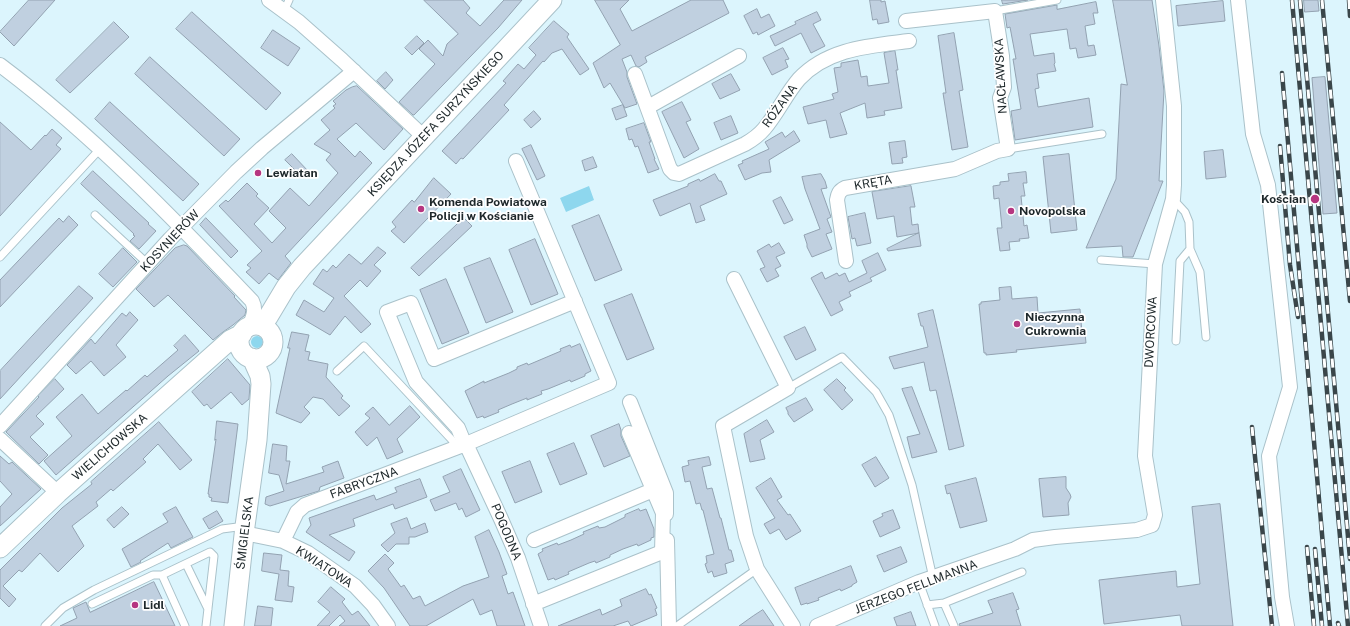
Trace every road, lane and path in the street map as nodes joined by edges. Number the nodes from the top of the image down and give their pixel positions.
1 (269, 0) edge
2 (552, 0) edge
3 (1057, 0) edge
4 (1163, 0) edge
5 (1238, 0) edge
6 (287, 6) edge
7 (995, 11) junction
8 (906, 20) dead end
9 (909, 41) dead end
10 (739, 56) dead end
11 (0, 65) edge
12 (354, 71) junction
13 (635, 74) dead end
14 (648, 107) junction
15 (1102, 134) dead end
16 (424, 137) junction
17 (100, 149) junction
18 (1008, 149) junction
19 (516, 161) dead end
20 (1172, 199) junction
21 (95, 215) dead end
22 (182, 227) junction
23 (321, 248) junction
24 (1190, 249) junction
25 (0, 257) edge
26 (1101, 260) dead end
27 (846, 261) dead end
28 (148, 264) junction
29 (1155, 264) junction
30 (734, 279) dead end
31 (575, 301) junction
32 (1206, 337) dead end
33 (248, 339) junction
34 (1176, 341) dead end
35 (271, 345) junction
36 (337, 371) dead end
37 (788, 388) junction
38 (630, 402) dead end
39 (2, 421) edge
40 (629, 433) dead end
41 (0, 439) edge
42 (257, 440) junction
43 (462, 446) junction
44 (653, 490) junction
45 (58, 493) junction
46 (244, 530) junction
47 (534, 540) dead end
48 (283, 541) junction
49 (0, 548) edge
50 (1014, 549) joint
51 (186, 564) junction
52 (757, 569) junction
53 (1022, 572) dead end
54 (162, 575) junction
55 (933, 578) junction
56 (919, 582) junction
57 (944, 603) junction
58 (92, 604) dead end
59 (533, 604) junction
60 (927, 605) junction
61 (208, 610) junction
62 (45, 626) edge
63 (185, 626) edge
64 (206, 626) edge
65 (234, 626) edge
66 (388, 626) edge
67 (541, 626) edge
68 (669, 626) edge
69 (677, 626) edge
70 (793, 626) edge
71 (817, 626) edge
72 (935, 626) edge
73 (954, 626) edge
74 (1287, 626) edge

1 - 6 street
2 - 16 street, KSIĘDZA JÓZEFA SURZYŃSKIEGO
3 - 7 lane
4 - 20 street, DWORCOWA
5 - 74 street
6 - 12 street
7 - 8 street
7 - 18 street, NACŁAWSKA
9 - 14 street, RÓŻANA
10 - 14 street
11 - 17 street
12 - 16 street
12 - 22 street, KOSYNIERÓW
13 - 14 street, RÓŻANA
15 - 18 lane
16 - 23 street, KSIĘDZA JÓZEFA SURZYŃSKIEGO
17 - 22 street
17 - 25 lane
18 - 27 street, KRĘTA
19 - 31 street
20 - 24 lane
20 - 29 street, DWORCOWA
21 - 28 lane
22 - 28 street, KOSYNIERÓW
22 - 33 street
23 - 33 street, KSIĘDZA JÓZEFA SURZYŃSKIEGO
23 - 35 street, KSIĘDZA JÓZEFA SURZYŃSKIEGO
24 - 32 lane
24 - 34 lane
26 - 29 lane
28 - 39 street, KOSYNIERÓW
29 - 50 street, DWORCOWA
30 - 37 street
31 - 43 street, FABRYCZNA
31 - 43 street, POGODNA
33 - 35 street
33 - 35 street, WIELICHOWSKA
33 - 42 street, ŚMIGIELSKA
33 - 45 street, WIELICHOWSKA
35 - 42 street, ŚMIGIELSKA
36 - 43 lane
37 - 52 street
37 - 55 lane
38 - 68 street
40 - 44 street
41 - 45 street
42 - 46 street, ŚMIGIELSKA
43 - 48 street, FABRYCZNA
43 - 59 street, POGODNA
44 - 47 street
44 - 59 street
45 - 49 street, WIELICHOWSKA
46 - 48 street, KWIATOWA
46 - 62 lane
46 - 65 street, ŚMIGIELSKA
48 - 66 street, KWIATOWA
50 - 55 street, JERZEGO FELLMANNA
51 - 54 lane
51 - 61 lane
51 - 61 lane
52 - 69 lane
52 - 70 street
53 - 57 lane
54 - 58 lane
54 - 63 lane
55 - 56 street, JERZEGO FELLMANNA
56 - 60 lane
56 - 71 street, JERZEGO FELLMANNA
57 - 60 lane
57 - 73 lane
59 - 67 street, POGODNA
60 - 72 lane
61 - 64 lane

